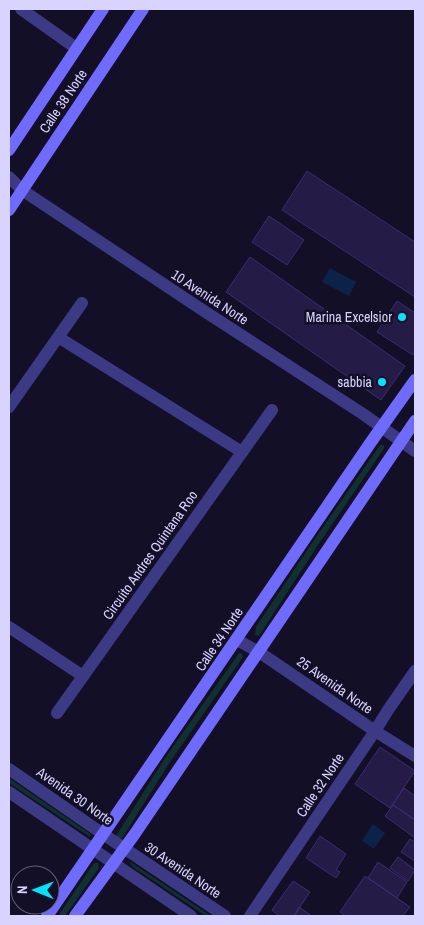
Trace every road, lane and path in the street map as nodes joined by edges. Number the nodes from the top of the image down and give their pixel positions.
1 (21, 9) edge
2 (102, 9) edge
3 (143, 9) edge
4 (76, 48) junction
5 (9, 150) edge
6 (9, 178) edge
7 (22, 190) junction
8 (9, 210) edge
9 (82, 303) dead end
10 (58, 337) junction
11 (415, 380) edge
12 (9, 407) edge
13 (272, 410) dead end
14 (415, 421) edge
15 (381, 428) junction
16 (401, 441) junction
17 (415, 451) edge
18 (242, 452) junction
19 (9, 627) edge
20 (237, 640) junction
21 (259, 652) junction
22 (415, 671) edge
23 (83, 676) junction
24 (57, 713) dead end
25 (375, 731) junction
26 (415, 756) edge
27 (9, 769) edge
28 (9, 792) edge
29 (103, 834) junction
30 (124, 849) junction
31 (92, 850) junction
32 (113, 864) junction
33 (47, 916) edge
34 (76, 916) edge
35 (191, 916) edge
36 (225, 916) edge
37 (250, 916) edge

1 - 4 street
2 - 4 main road, Calle 38 Norte
3 - 7 main road, Calle 38 Norte
4 - 5 main road, Calle 38 Norte
6 - 7 street, 10 Avenida Norte
7 - 8 main road, Calle 38 Norte
7 - 15 street, 10 Avenida Norte
9 - 10 street
10 - 12 street
10 - 18 street
11 - 15 main road, Calle 34 Norte
13 - 18 street, Circuito Andres Quintana Roo
14 - 16 main road
15 - 16 street, 10 Avenida Norte
15 - 20 main road, Calle 34 Norte
16 - 17 street, 10 Avenida Norte
16 - 21 main road
18 - 23 street, Circuito Andres Quintana Roo
19 - 23 street
20 - 21 street, 25 Avenida Norte
20 - 29 main road, Calle 34 Norte
21 - 25 street, 25 Avenida Norte
21 - 30 main road
22 - 25 street, Calle 32 Norte
23 - 24 street, Circuito Andres Quintana Roo
25 - 26 street, 25 Avenida Norte
25 - 37 street, Calle 32 Norte
27 - 29 street, Avenida 30 Norte
28 - 31 street
29 - 30 street, Avenida 30 Norte
29 - 31 main road, Calle 34 Norte
30 - 32 main road
30 - 36 street, 30 Avenida Norte
31 - 32 street
31 - 33 main road, Calle 34 Norte
32 - 34 main road
32 - 35 street

